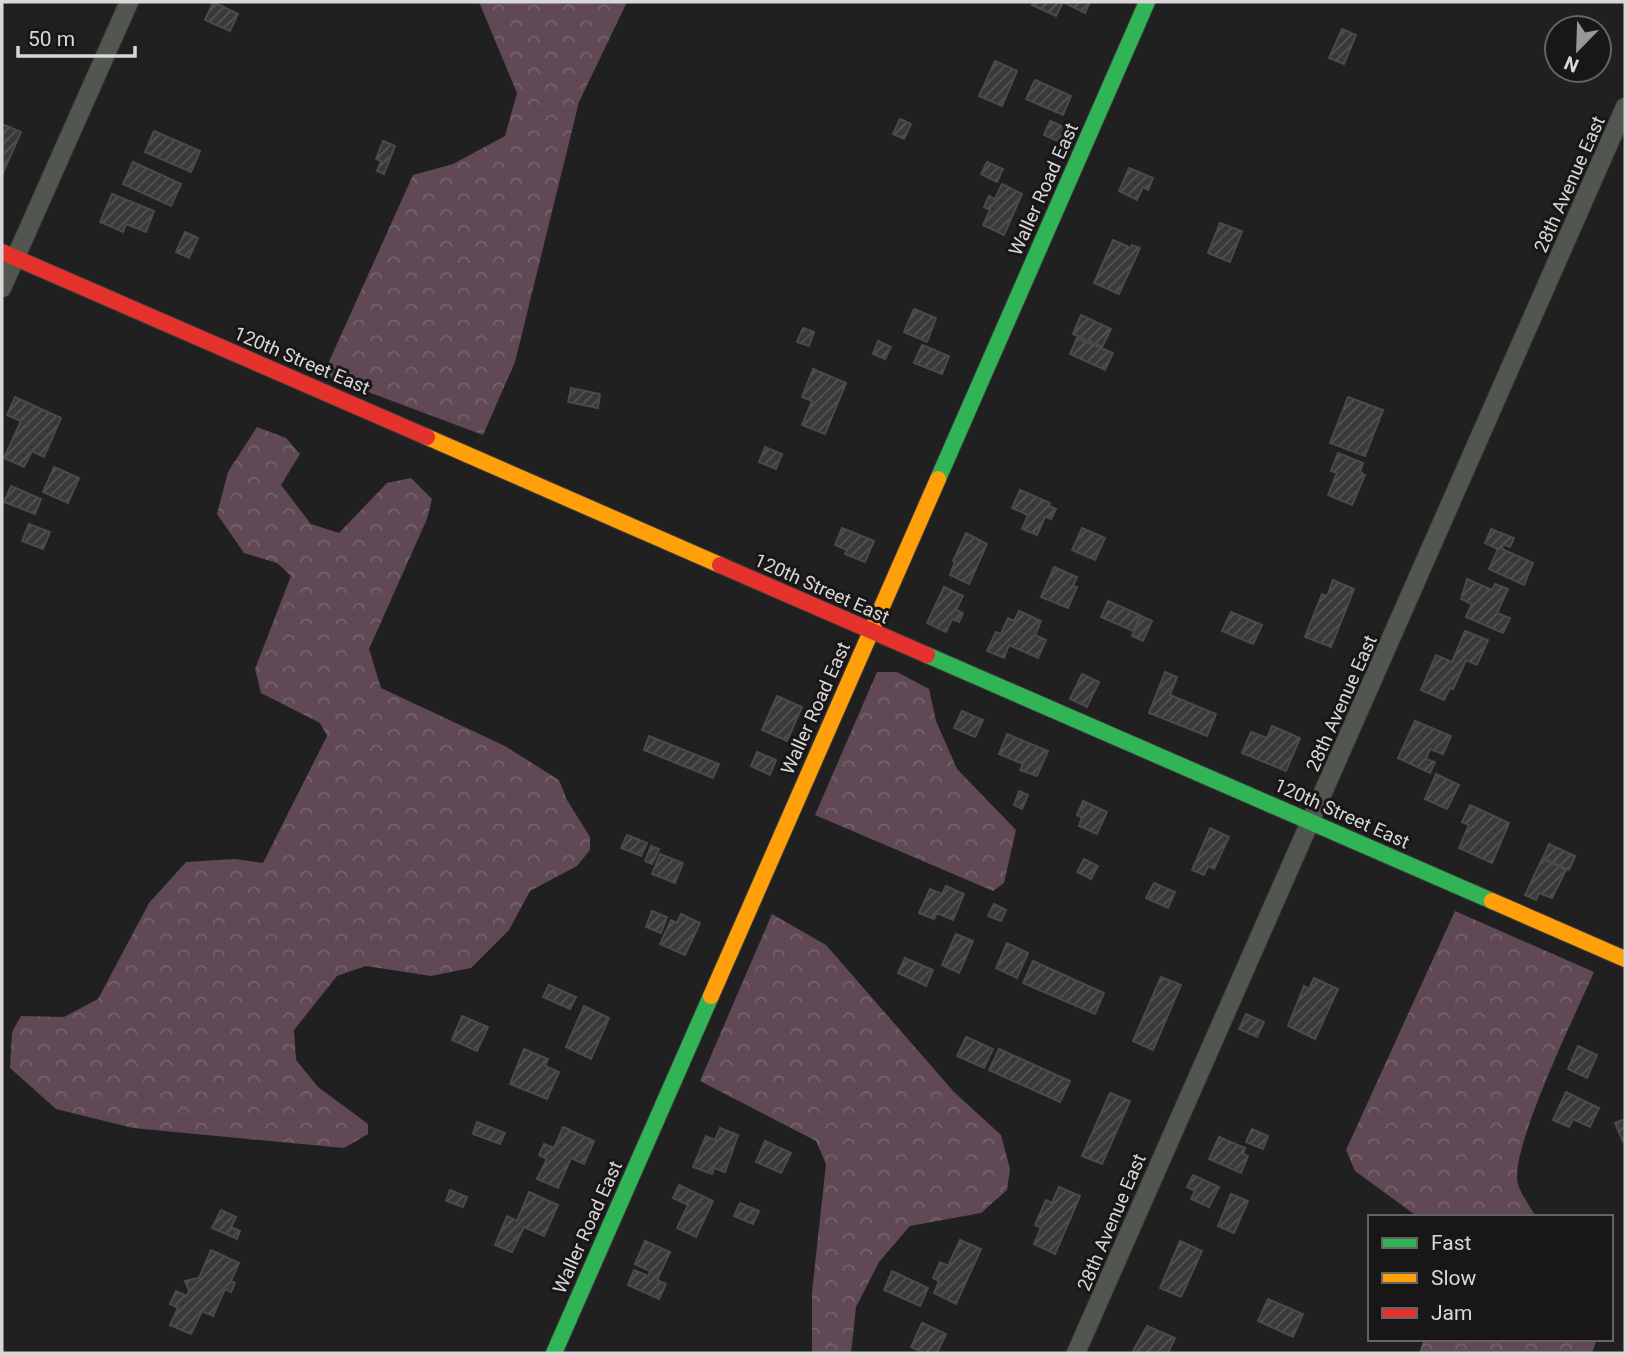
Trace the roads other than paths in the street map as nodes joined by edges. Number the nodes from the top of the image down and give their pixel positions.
1 (130, 2) edge
2 (1147, 2) edge
3 (1625, 107) edge
4 (8, 255) edge
5 (2, 288) edge
6 (871, 633) junction
7 (1311, 822) junction
8 (1625, 959) edge
9 (554, 1353) edge
10 (1076, 1353) edge

1 - 4 street
2 - 6 street, Waller Road East
3 - 7 street, 28th Avenue East
4 - 5 street
4 - 6 street, 120th Street East
6 - 7 street, 120th Street East
6 - 9 street, Waller Road East
7 - 8 street, 120th Street East
7 - 10 street, 28th Avenue East

